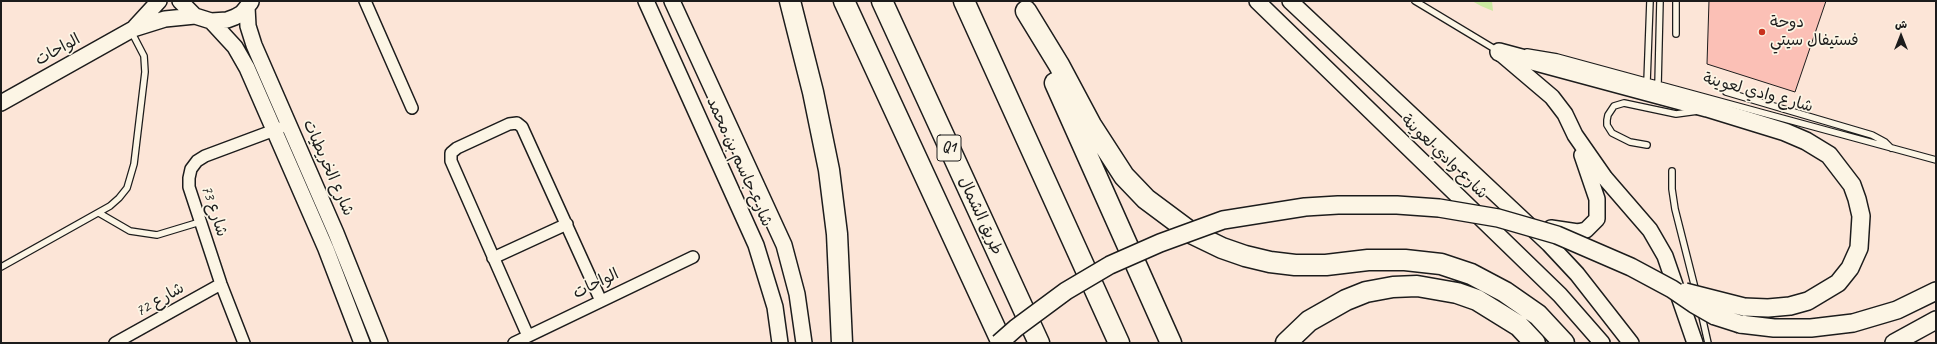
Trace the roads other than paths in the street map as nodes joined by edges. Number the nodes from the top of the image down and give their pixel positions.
1 (159, 1) edge
2 (180, 1) edge
3 (365, 1) edge
4 (646, 1) edge
5 (672, 1) edge
6 (790, 1) edge
7 (844, 1) edge
8 (882, 1) edge
9 (964, 1) edge
10 (1257, 1) edge
11 (1290, 1) edge
12 (1415, 1) edge
13 (1650, 1) edge
14 (1660, 1) edge
15 (1676, 1) edge
16 (249, 4) edge
17 (1024, 6) edge
18 (195, 16) junction
19 (211, 22) junction
20 (132, 30) junction
21 (1676, 34) dead end
22 (1499, 52) junction
23 (1647, 82) junction
24 (1658, 85) junction
25 (1726, 92) dead end
26 (1, 103) edge
27 (412, 108) dead end
28 (1707, 108) junction
29 (289, 124) junction
30 (274, 130) junction
31 (1575, 135) junction
32 (1647, 145) dead end
33 (1891, 148) junction
34 (1936, 160) edge
35 (1672, 171) dead end
36 (99, 213) junction
37 (1518, 215) junction
38 (200, 222) junction
39 (566, 224) junction
40 (693, 257) dead end
41 (493, 258) junction
42 (1, 267) edge
43 (221, 284) junction
44 (1672, 289) junction
45 (1936, 291) edge
46 (601, 301) junction
47 (1936, 320) edge
48 (528, 336) junction
49 (114, 343) edge
50 (244, 343) edge
51 (362, 343) edge
52 (380, 343) edge
53 (514, 343) edge
54 (780, 343) edge
55 (804, 343) edge
56 (842, 343) edge
57 (1000, 343) edge
58 (1039, 343) edge
59 (1119, 343) edge
60 (1171, 343) edge
61 (1286, 343) edge
62 (1535, 343) edge
63 (1564, 343) edge
64 (1602, 343) edge
65 (1632, 343) edge
66 (1695, 343) edge
67 (1708, 343) edge
68 (1894, 343) edge

1 - 20 main road, الواحات
2 - 18 main road
3 - 27 street
4 - 54 main road, شارع جاسم بن محمد
5 - 55 main road, شارع جاسم بن محمد
6 - 56 highway
7 - 57 highway
8 - 58 highway, طريق الشمال / Q1
9 - 59 highway
10 - 64 main road, شارع وادي لعوينة
11 - 37 main road, شارع وادي لعوينة
12 - 22 lane
13 - 23 lane
14 - 24 lane
15 - 21 lane
16 - 19 main road
16 - 29 main road, شارع الخريطيات
17 - 60 highway
17 - 63 highway
18 - 19 main road
18 - 20 main road, الواحات
19 - 30 main road
20 - 26 main road, الواحات
20 - 36 lane
22 - 23 lane, شارع وادي لعوينة
22 - 28 main road
22 - 31 main road
23 - 24 lane, شارع وادي لعوينة
24 - 33 lane, شارع وادي لعوينة
25 - 33 lane
28 - 32 lane
28 - 44 main road, bridge
29 - 30 street, شارع 73
29 - 52 main road, شارع الخريطيات
30 - 38 street, شارع 73
30 - 51 main road
31 - 37 main road
31 - 66 main road
33 - 34 lane, شارع وادي لعوينة
35 - 67 lane
36 - 38 lane
36 - 42 lane
37 - 65 main road, شارع وادي لعوينة
38 - 43 street, شارع 73
39 - 41 street
39 - 41 street
39 - 46 street
40 - 46 street, الواحات
41 - 48 street
43 - 49 street, شارع 72
43 - 50 street, شارع 73
44 - 45 main road, bridge
44 - 57 main road, bridge
46 - 48 street, الواحات
47 - 68 main road
48 - 53 street, الواحات
61 - 62 highway

